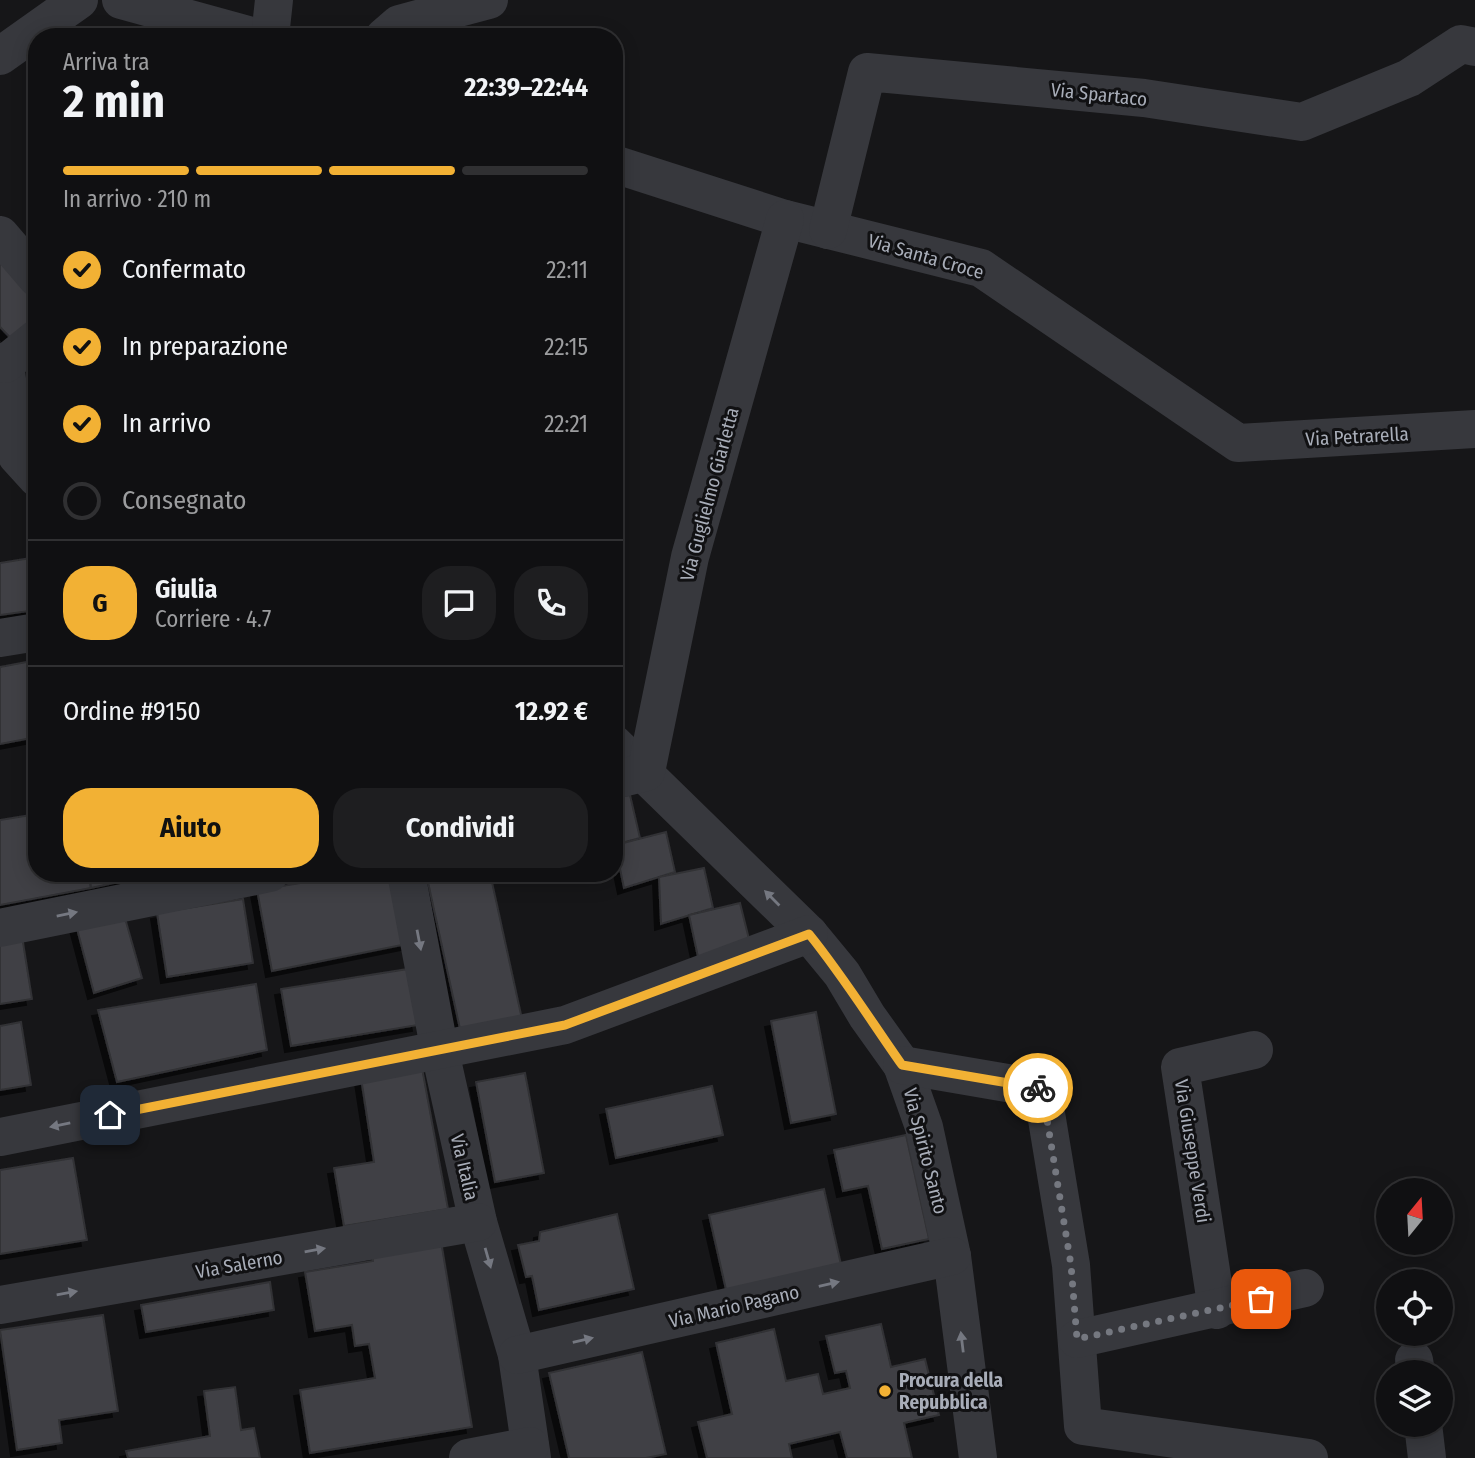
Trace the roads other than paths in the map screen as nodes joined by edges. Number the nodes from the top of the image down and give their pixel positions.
1 (79, 0) edge
2 (121, 0) edge
3 (274, 0) edge
4 (489, 0) edge
5 (40, 28) edge
6 (222, 28) edge
7 (271, 28) edge
8 (394, 28) edge
9 (28, 36) edge
10 (1475, 47) edge
11 (0, 56) edge
12 (623, 167) edge
13 (785, 219) junction
14 (828, 230) junction
15 (0, 235) edge
16 (28, 268) edge
17 (28, 345) edge
18 (3, 363) edge
19 (1475, 429) edge
20 (1238, 443) joint
21 (18, 464) edge
22 (28, 633) edge
23 (0, 638) edge
24 (630, 776) edge
25 (226, 882) edge
26 (408, 882) edge
27 (0, 928) edge
28 (809, 934) junction
29 (439, 1047) junction
30 (1254, 1050) dead end
31 (902, 1065) junction
32 (0, 1137) edge
33 (478, 1222) junction
34 (952, 1256) junction
35 (1306, 1288) dead end
36 (0, 1305) edge
37 (1217, 1310) junction
38 (1077, 1339) junction
39 (517, 1355) junction
40 (1425, 1437) edge
41 (531, 1452) edge
42 (468, 1458) edge
43 (978, 1458) edge
44 (1309, 1458) edge
45 (1427, 1458) edge

1 - 5 street
2 - 6 street
3 - 7 street
4 - 8 street
9 - 11 street
10 - 14 street, Via Spartaco
12 - 13 street, Via Santa Croce
13 - 14 street, Via Santa Croce
13 - 24 street, Via Guglielmo Giarletta
14 - 20 street, Via Santa Croce
15 - 16 street
17 - 18 street
18 - 21 street
19 - 20 street, Via Petrarella
22 - 23 street
28 -> 24 street, Via Spirito Santo
27 -> 25 street
26 -> 29 street, Via Italia
28 - 29 street
28 - 31 street, Via Spirito Santo
29 -> 32 street
29 - 33 street, Via Italia
30 - 37 street, Via Giuseppe Verdi
31 - 34 street, Via Spirito Santo
31 - 38 street
36 -> 33 street, Via Salerno
33 -> 39 street, Via Italia
39 -> 34 street, Via Mario Pagano
43 -> 34 street, Via Spirito Santo
35 - 37 street
37 - 38 street
38 - 44 street
39 - 41 street, Via Italia
40 - 45 street
41 - 42 street

